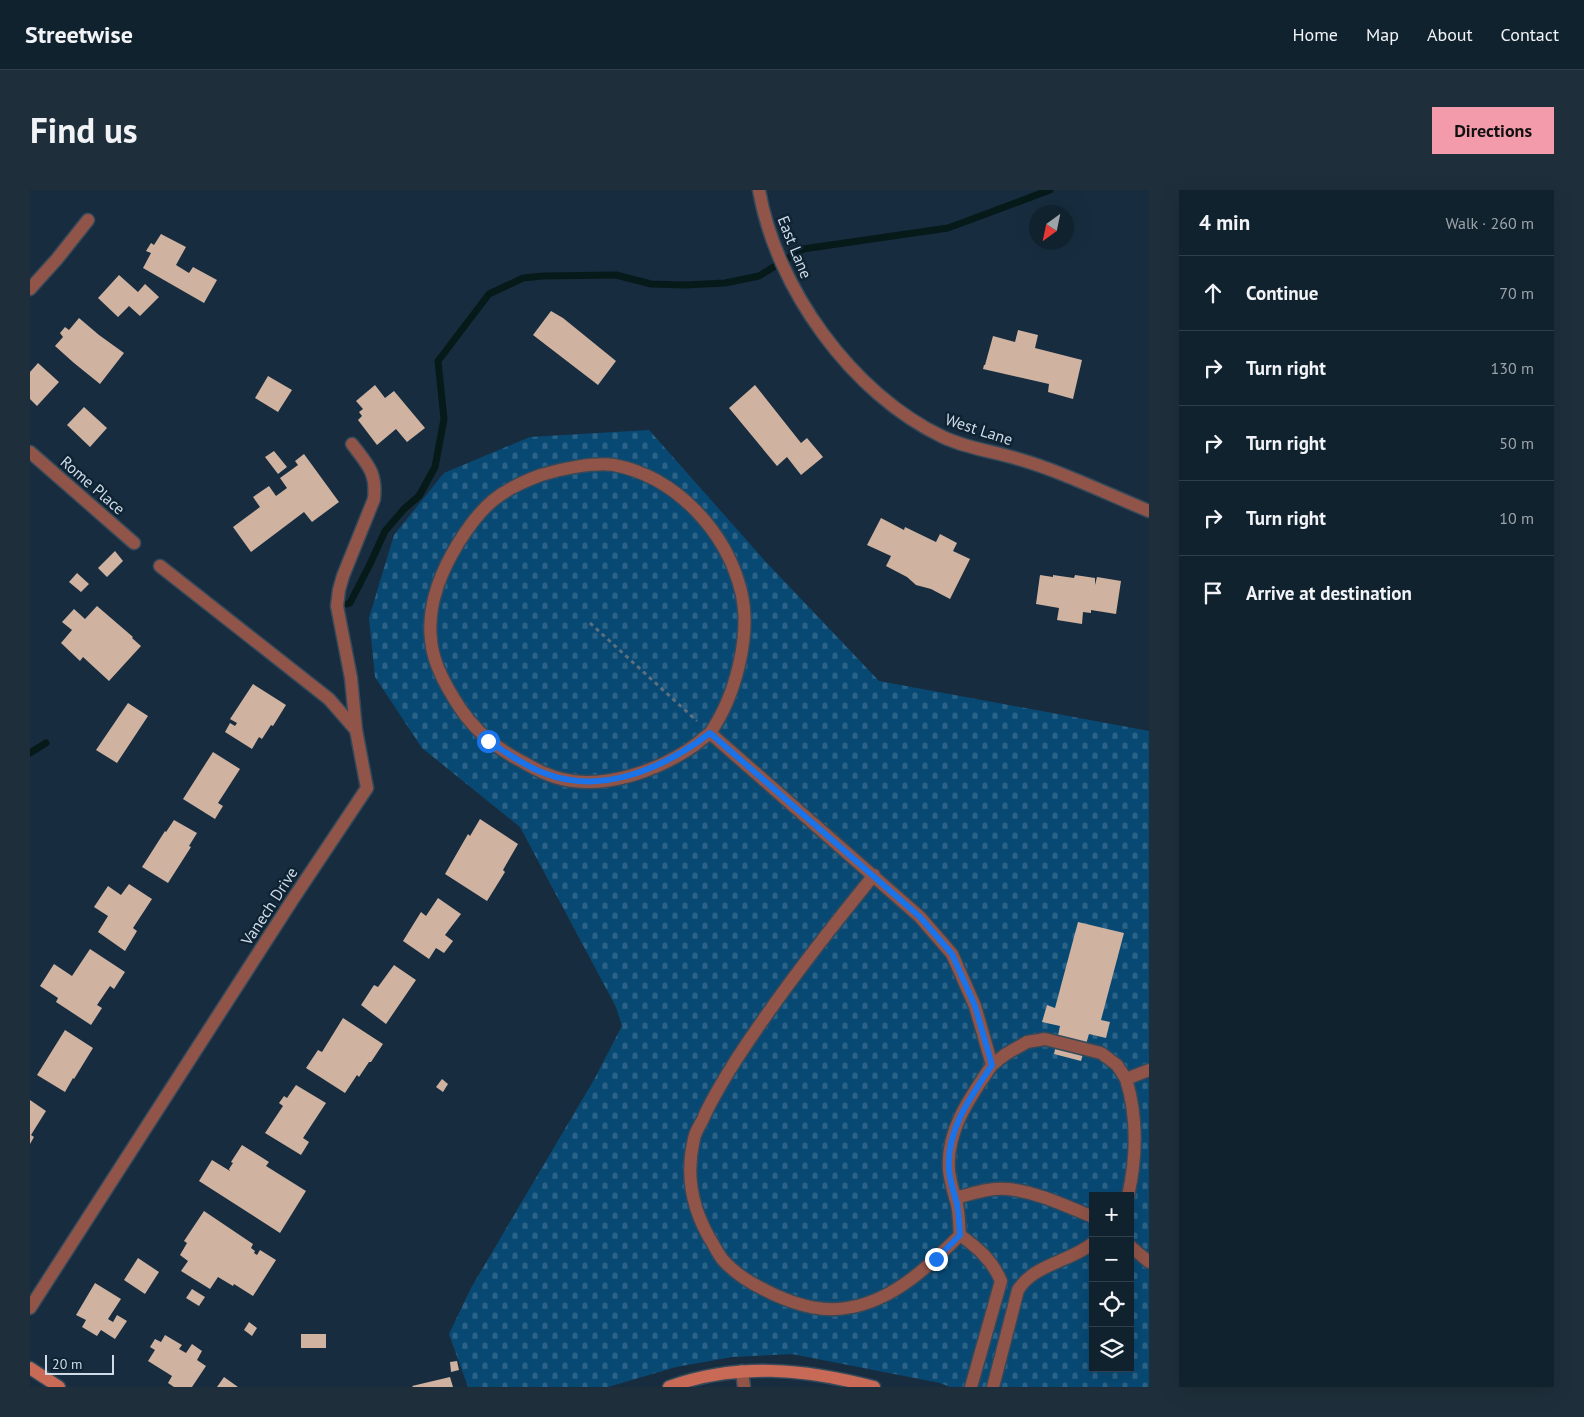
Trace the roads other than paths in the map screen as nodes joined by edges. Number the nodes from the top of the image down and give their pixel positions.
1 (759, 190) edge
2 (88, 220) dead end
3 (30, 289) edge
4 (808, 314) joint
5 (352, 444) dead end
6 (30, 452) edge
7 (1149, 511) edge
8 (134, 543) dead end
9 (160, 566) dead end
10 (356, 730) junction
11 (710, 733) junction
12 (874, 875) junction
13 (992, 1065) junction
14 (1149, 1070) edge
15 (1126, 1079) junction
16 (1129, 1192) edge
17 (955, 1198) junction
18 (1089, 1215) edge
19 (960, 1235) junction
20 (1089, 1246) edge
21 (1134, 1249) edge
22 (1149, 1262) edge
23 (30, 1308) edge
24 (30, 1368) edge
25 (742, 1371) junction
26 (59, 1387) edge
27 (669, 1387) edge
28 (744, 1387) edge
29 (874, 1387) edge
30 (972, 1387) edge
31 (993, 1387) edge

1 - 4 street, East Lane
2 - 3 street
4 - 7 street, West Lane
5 - 10 street, Vanech Drive
6 - 8 street, Rome Place
9 - 10 street
10 - 23 street, Vanech Drive
11 - 11 street
11 - 12 street
12 - 13 street
12 - 19 street
13 - 15 street
13 - 17 street
14 - 15 street
15 - 16 street
17 - 18 street
17 - 19 street
19 - 30 street
20 - 31 street
21 - 22 street
24 - 26 street
25 - 27 street
25 - 28 street
25 - 29 street

